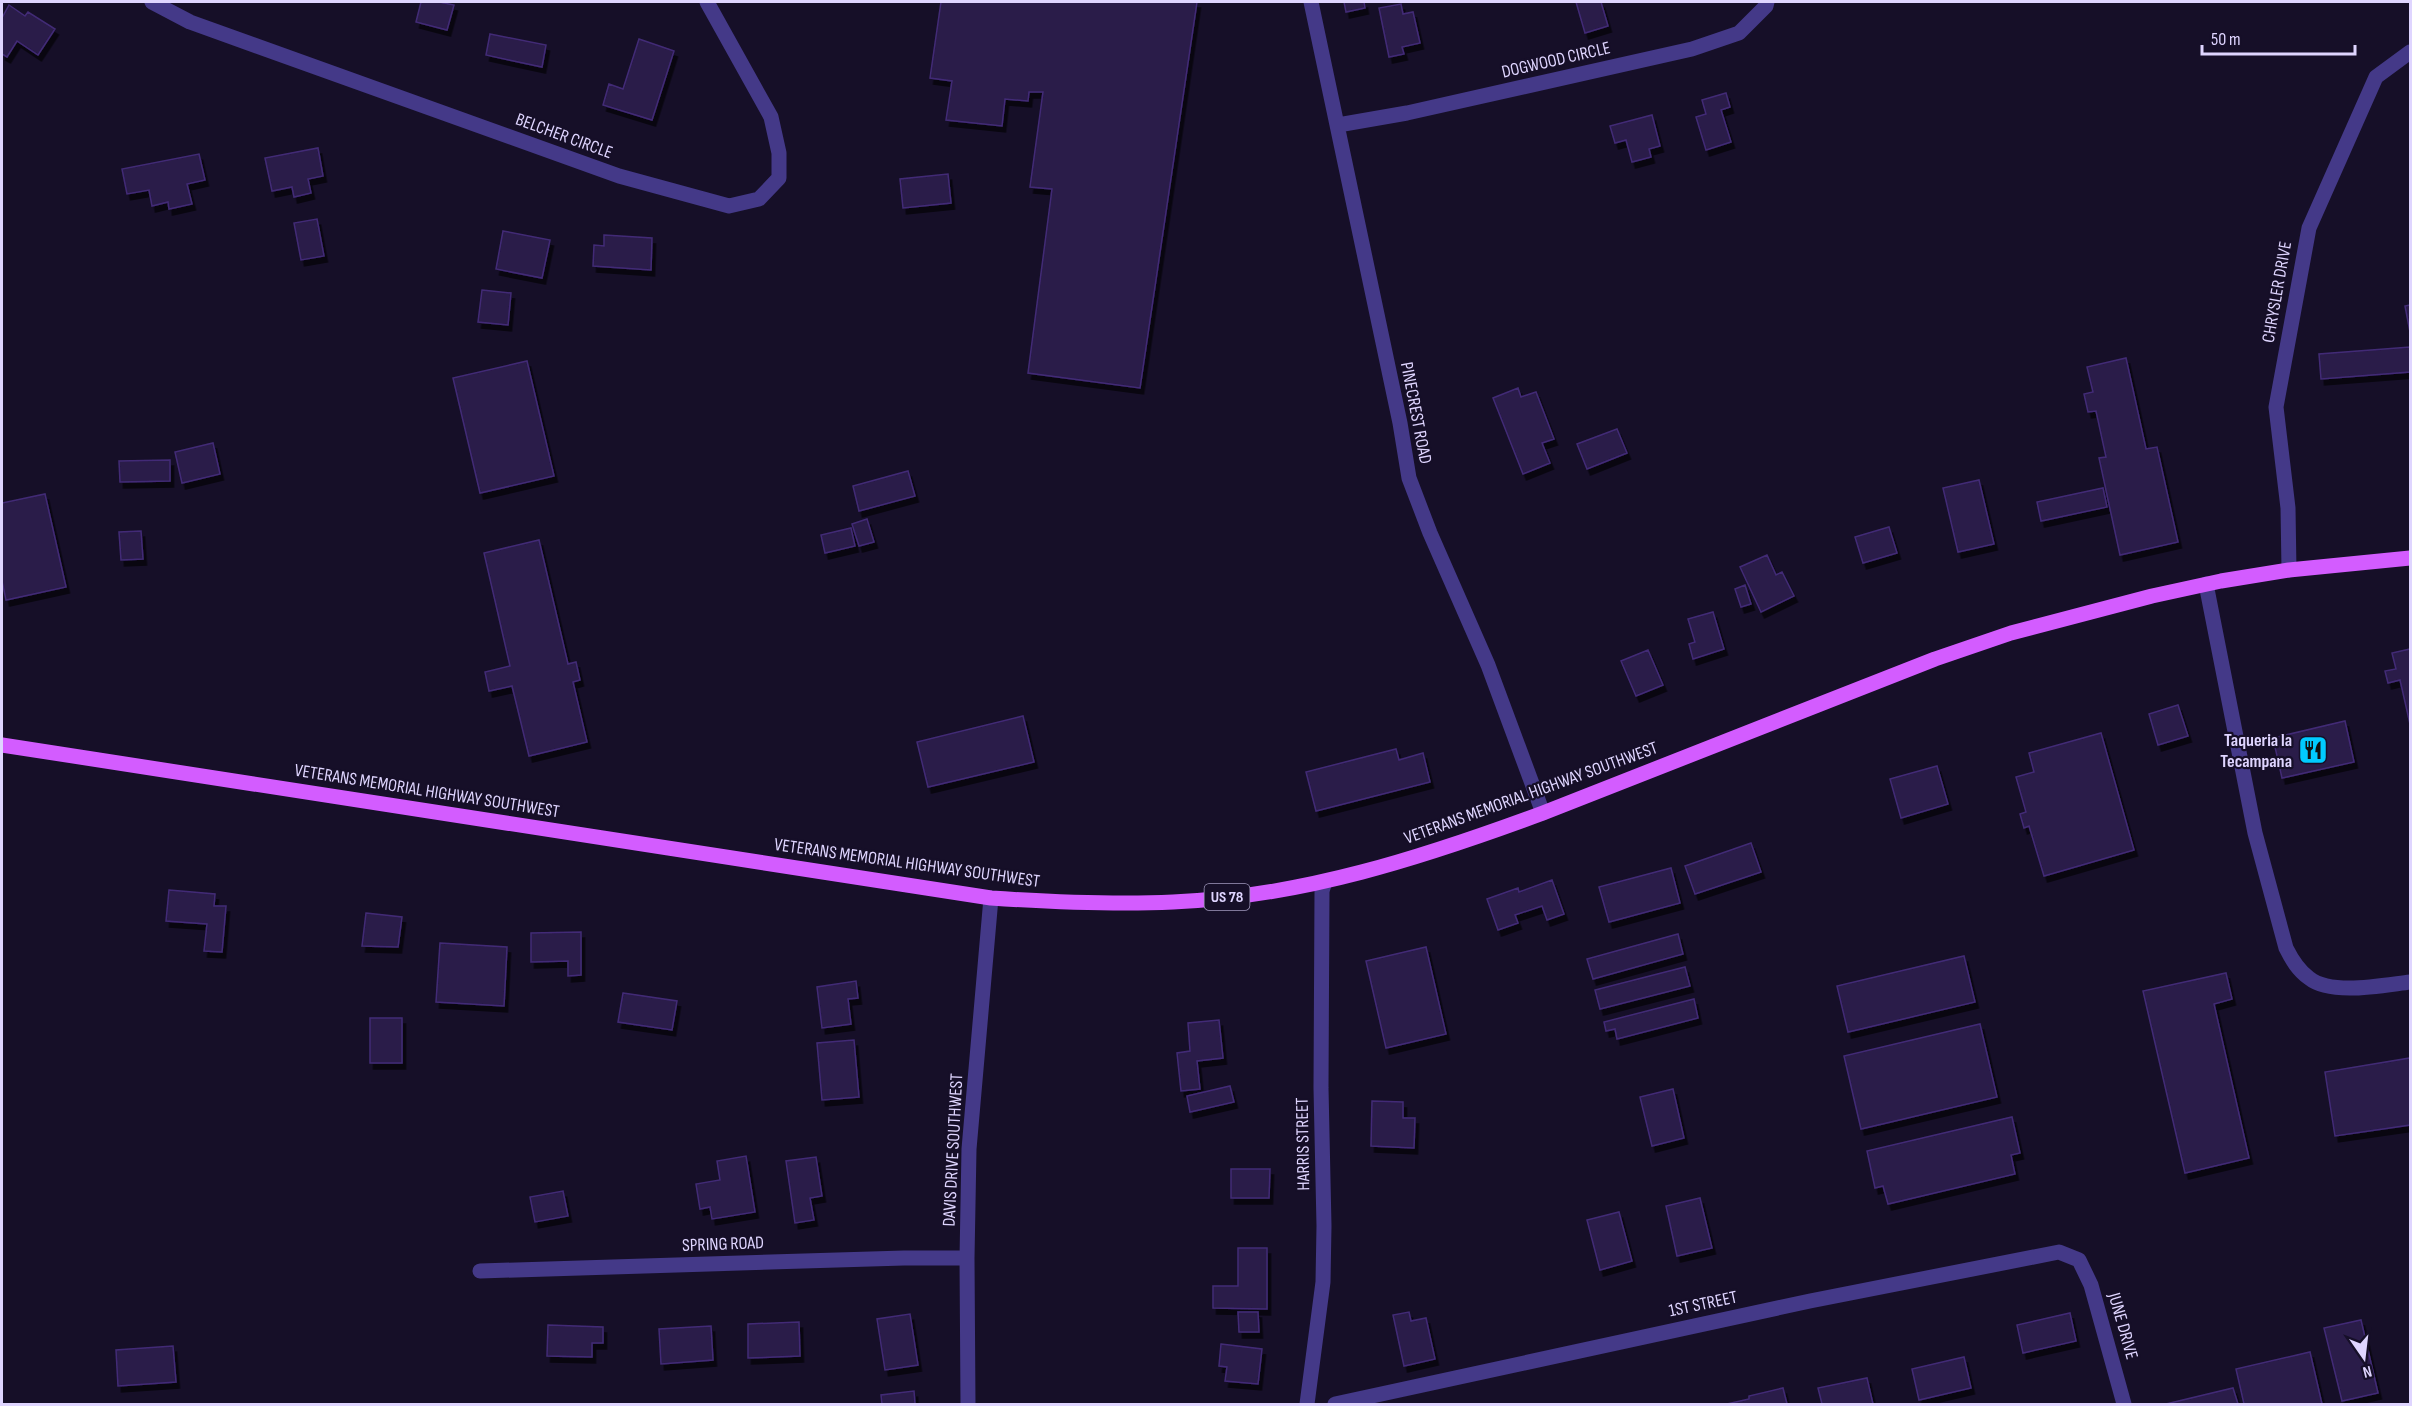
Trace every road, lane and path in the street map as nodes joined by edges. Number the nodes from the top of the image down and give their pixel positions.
1 (152, 2) edge
2 (707, 2) edge
3 (1311, 2) edge
4 (1767, 2) edge
5 (2410, 52) edge
6 (1338, 125) junction
7 (2410, 558) edge
8 (2289, 570) junction
9 (2206, 584) junction
10 (2, 745) edge
11 (1543, 813) junction
12 (1325, 882) junction
13 (991, 898) junction
14 (2410, 982) edge
15 (967, 1258) junction
16 (2079, 1260) joint
17 (480, 1271) dead end
18 (969, 1404) edge
19 (1307, 1404) edge
20 (1335, 1404) edge
21 (2124, 1404) edge

1 - 2 street, BELCHER CIRCLE
3 - 6 street, PINECREST ROAD
4 - 6 street, DOGWOOD CIRCLE
5 - 8 street, CHRYSLER DRIVE
6 - 11 street, PINECREST ROAD
7 - 8 main road, VETERANS MEMORIAL HIGHWAY SOUTHWEST / US 78
8 - 9 main road, VETERANS MEMORIAL HIGHWAY SOUTHWEST / US 78
9 - 11 main road, VETERANS MEMORIAL HIGHWAY SOUTHWEST / US 78
9 - 14 street
10 - 13 main road, VETERANS MEMORIAL HIGHWAY SOUTHWEST / US 78
11 - 12 main road, VETERANS MEMORIAL HIGHWAY SOUTHWEST / US 78
12 - 13 main road, VETERANS MEMORIAL HIGHWAY SOUTHWEST / US 78
12 - 19 street, HARRIS STREET
13 - 15 street, DAVIS DRIVE SOUTHWEST
15 - 17 street, SPRING ROAD
15 - 18 street, DAVIS DRIVE SOUTHWEST
16 - 20 street, 1ST STREET
16 - 21 street, JUNE DRIVE

